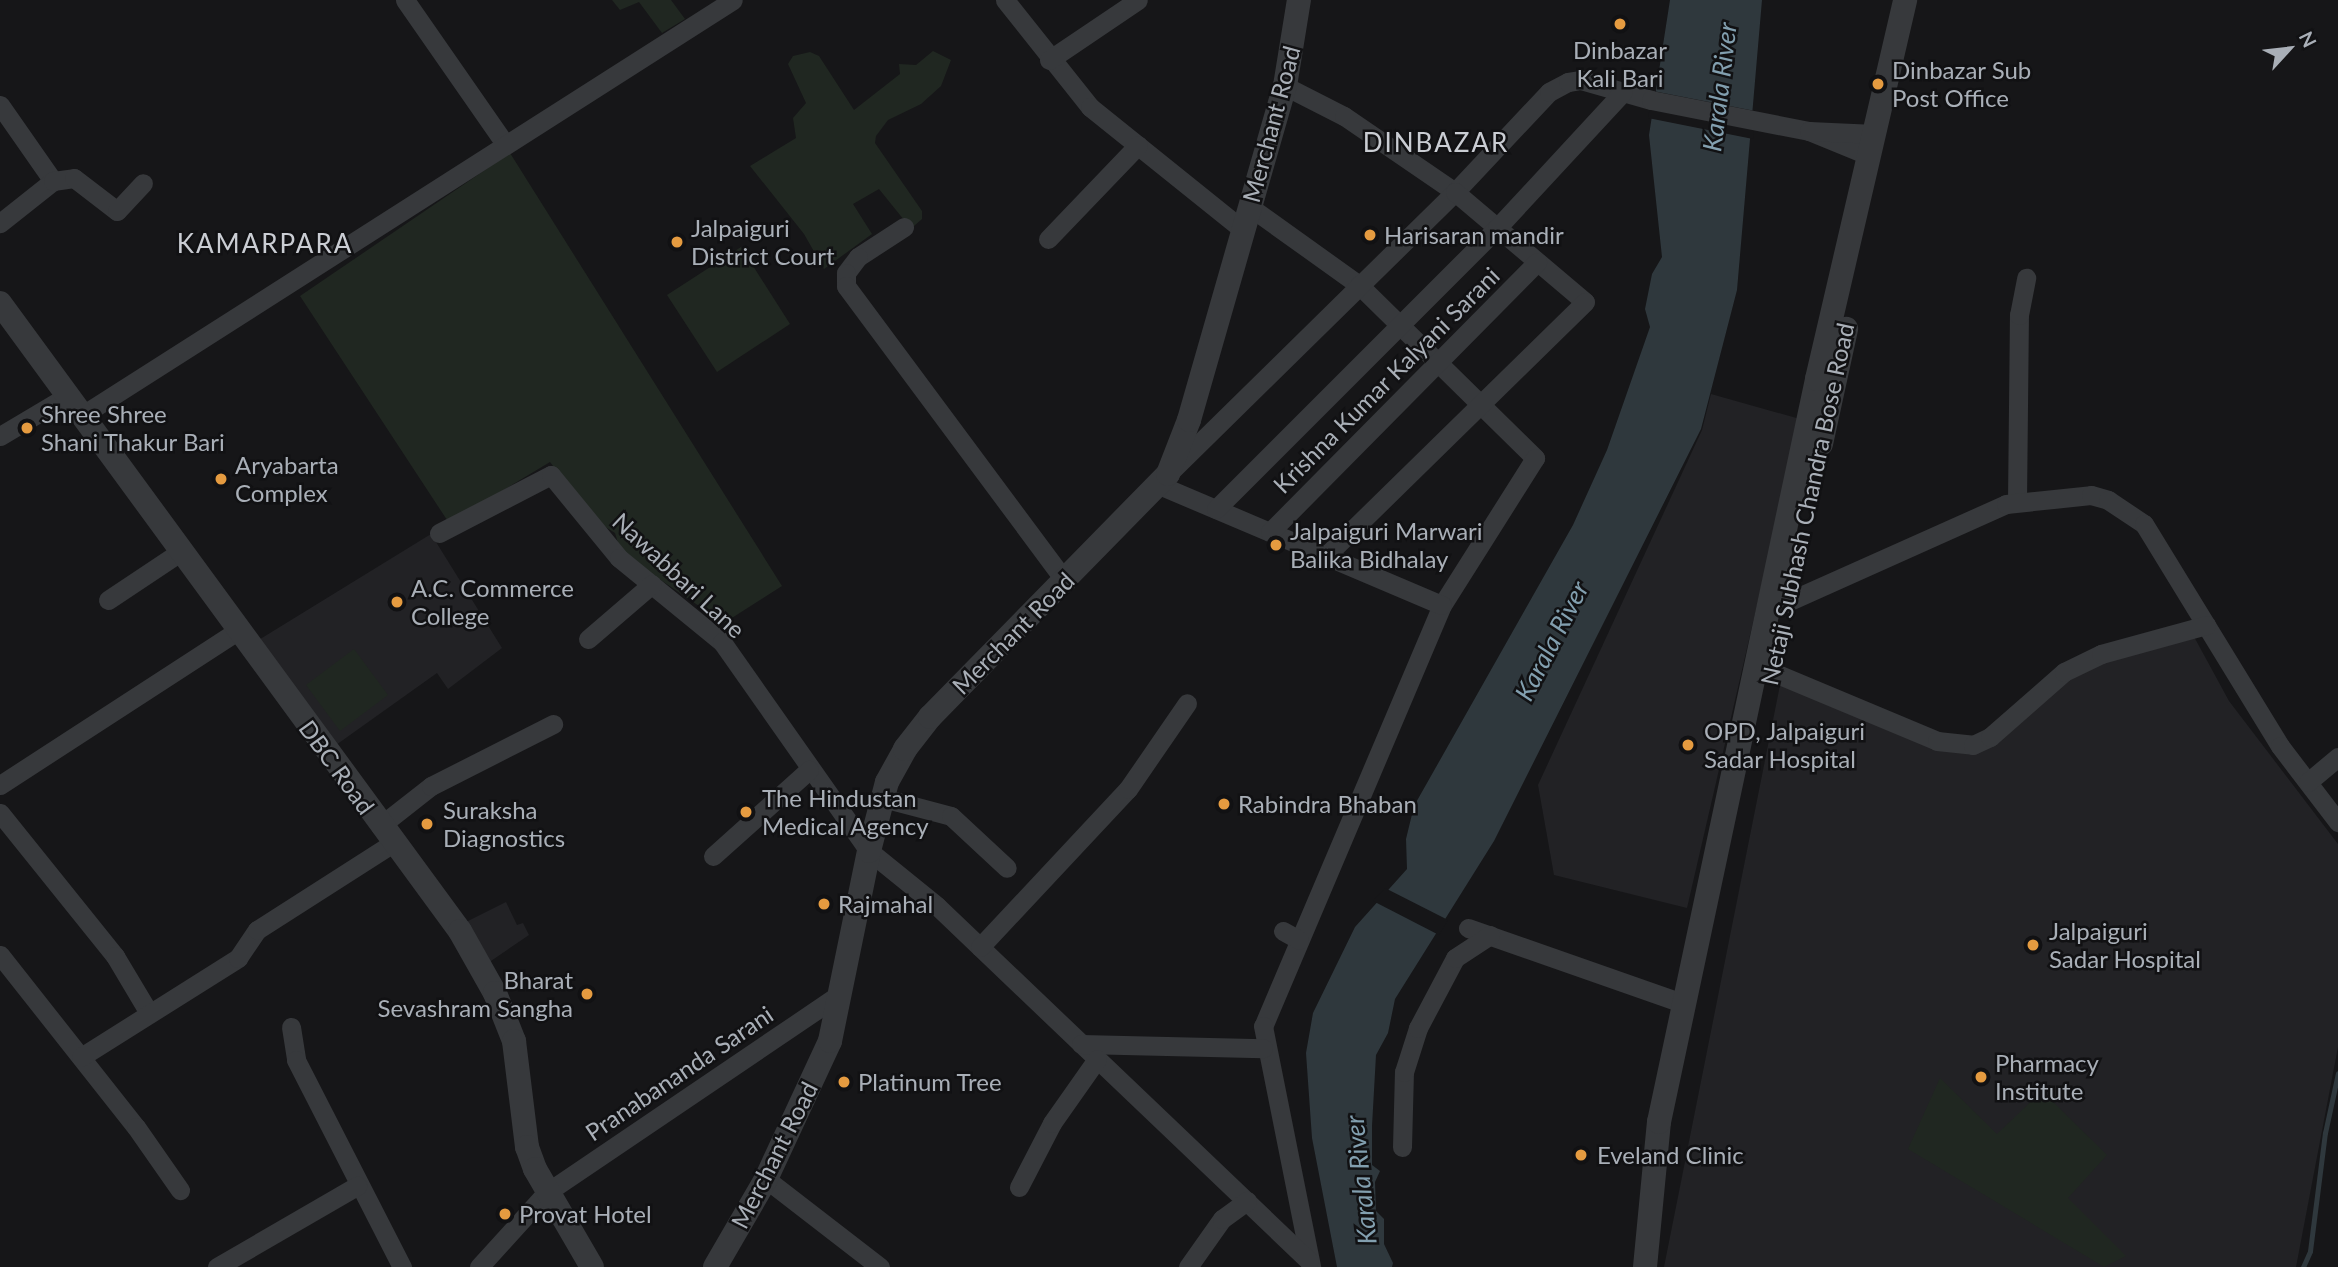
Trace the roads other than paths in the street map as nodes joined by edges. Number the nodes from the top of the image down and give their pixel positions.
1 (405, 0) edge
2 (733, 0) edge
3 (1005, 0) edge
4 (1138, 0) edge
5 (1299, 0) edge
6 (1909, 9) edge
7 (1049, 60) junction
8 (1285, 86) junction
9 (1623, 92) junction
10 (0, 105) edge
11 (505, 144) junction
12 (1138, 145) junction
13 (1872, 145) junction
14 (53, 181) junction
15 (143, 183) dead end
16 (1455, 192) junction
17 (1246, 218) junction
18 (0, 223) edge
19 (904, 227) dead end
20 (1497, 228) junction
21 (1048, 239) dead end
22 (1537, 262) junction
23 (2026, 278) dead end
24 (1359, 285) junction
25 (0, 303) edge
26 (1399, 324) junction
27 (1438, 362) junction
28 (67, 396) junction
29 (1479, 402) junction
30 (81, 416) junction
31 (0, 436) edge
32 (1163, 480) junction
33 (2017, 502) junction
34 (1216, 509) junction
35 (1270, 532) junction
36 (439, 533) dead end
37 (180, 552) junction
38 (1326, 556) junction
39 (1066, 582) junction
40 (652, 584) junction
41 (108, 600) dead end
42 (1442, 605) junction
43 (1778, 605) junction
44 (2206, 625) junction
45 (236, 632) junction
46 (588, 639) dead end
47 (1770, 671) junction
48 (1188, 703) dead end
49 (553, 724) dead end
50 (2338, 757) edge
51 (809, 770) junction
52 (2308, 782) junction
53 (0, 785) edge
54 (883, 798) junction
55 (0, 813) edge
56 (2338, 822) edge
57 (386, 834) junction
58 (869, 851) junction
59 (713, 856) dead end
60 (1007, 868) dead end
61 (1468, 928) dead end
62 (1490, 935) junction
63 (980, 947) junction
64 (0, 956) edge
65 (840, 994) junction
66 (1685, 1004) junction
67 (149, 1013) junction
68 (291, 1027) dead end
69 (1081, 1044) junction
70 (1264, 1048) junction
71 (82, 1057) junction
72 (1097, 1059) junction
73 (1402, 1147) dead end
74 (1656, 1171) junction
75 (766, 1179) junction
76 (358, 1186) junction
77 (1019, 1187) dead end
78 (180, 1191) dead end
79 (546, 1193) junction
80 (1247, 1201) junction
81 (1310, 1264) edge
82 (217, 1267) edge
83 (402, 1267) edge
84 (479, 1267) edge
85 (592, 1267) edge
86 (715, 1267) edge
87 (880, 1267) edge
88 (1188, 1267) edge
89 (1645, 1267) edge

1 - 11 street
2 - 11 street
3 - 7 street
4 - 7 street
5 - 8 street, Merchant Road
6 - 13 street, Netaji Subhash Chandra Bose Road
6 - 43 street, Netaji Subhash Chandra Bose Road
7 - 12 street
8 - 16 street
8 - 17 street, Merchant Road
9 - 13 street
9 - 16 street
9 - 20 street
10 - 14 street
11 - 30 street
12 - 17 street
12 - 21 street
13 - 43 street, Netaji Subhash Chandra Bose Road
14 - 15 street
14 - 18 street
16 - 20 street
16 - 24 street
17 - 24 street
17 - 32 street, Merchant Road
19 - 39 street
20 - 22 street
20 - 26 street
22 - 27 street, Krishna Kumar Kalyani Sarani
22 - 29 street
23 - 33 street
24 - 26 street
24 - 32 street
25 - 28 street, DBC Road
26 - 27 street
26 - 34 street
27 - 29 street
27 - 35 street, Krishna Kumar Kalyani Sarani
28 - 30 street, DBC Road
28 - 31 street
29 - 38 street
29 - 42 street
30 - 37 street, DBC Road
32 - 34 street
32 - 39 street, Merchant Road
33 - 43 street
33 - 44 street
34 - 35 street
35 - 38 street
36 - 40 street, Nawabbari Lane
37 - 41 street
37 - 45 street, DBC Road
38 - 42 street
39 - 54 street, Merchant Road
40 - 46 street
40 - 51 street, Nawabbari Lane
42 - 70 street
43 - 47 street, Netaji Subhash Chandra Bose Road
43 - 66 street, Netaji Subhash Chandra Bose Road
44 - 47 street
44 - 52 street
45 - 53 street
45 - 57 street, DBC Road
47 - 74 street, Netaji Subhash Chandra Bose Road
48 - 63 street
49 - 57 street
50 - 52 street
51 - 58 street, Nawabbari Lane
51 - 59 street
52 - 56 street
54 - 58 street, Merchant Road
54 - 60 street
55 - 67 street
57 - 67 street
57 - 79 street, DBC Road
58 - 63 street, Nawabbari Lane
58 - 65 street, Merchant Road
61 - 62 street
62 - 66 street
62 - 73 street
63 - 69 street, Nawabbari Lane
64 - 71 street
65 - 75 street, Merchant Road
65 - 79 street, Pranabananda Sarani
66 - 74 street, Netaji Subhash Chandra Bose Road
67 - 71 street
68 - 76 street
69 - 70 street
69 - 72 street, Nawabbari Lane
70 - 81 street
71 - 78 street
72 - 77 street
72 - 80 street, Nawabbari Lane
74 - 89 street, Netaji Subhash Chandra Bose Road
75 - 86 street, Merchant Road
75 - 87 street
76 - 82 street
76 - 83 street
79 - 84 street, Pranabananda Sarani
79 - 85 street, DBC Road
80 - 81 street, Nawabbari Lane
80 - 88 street

